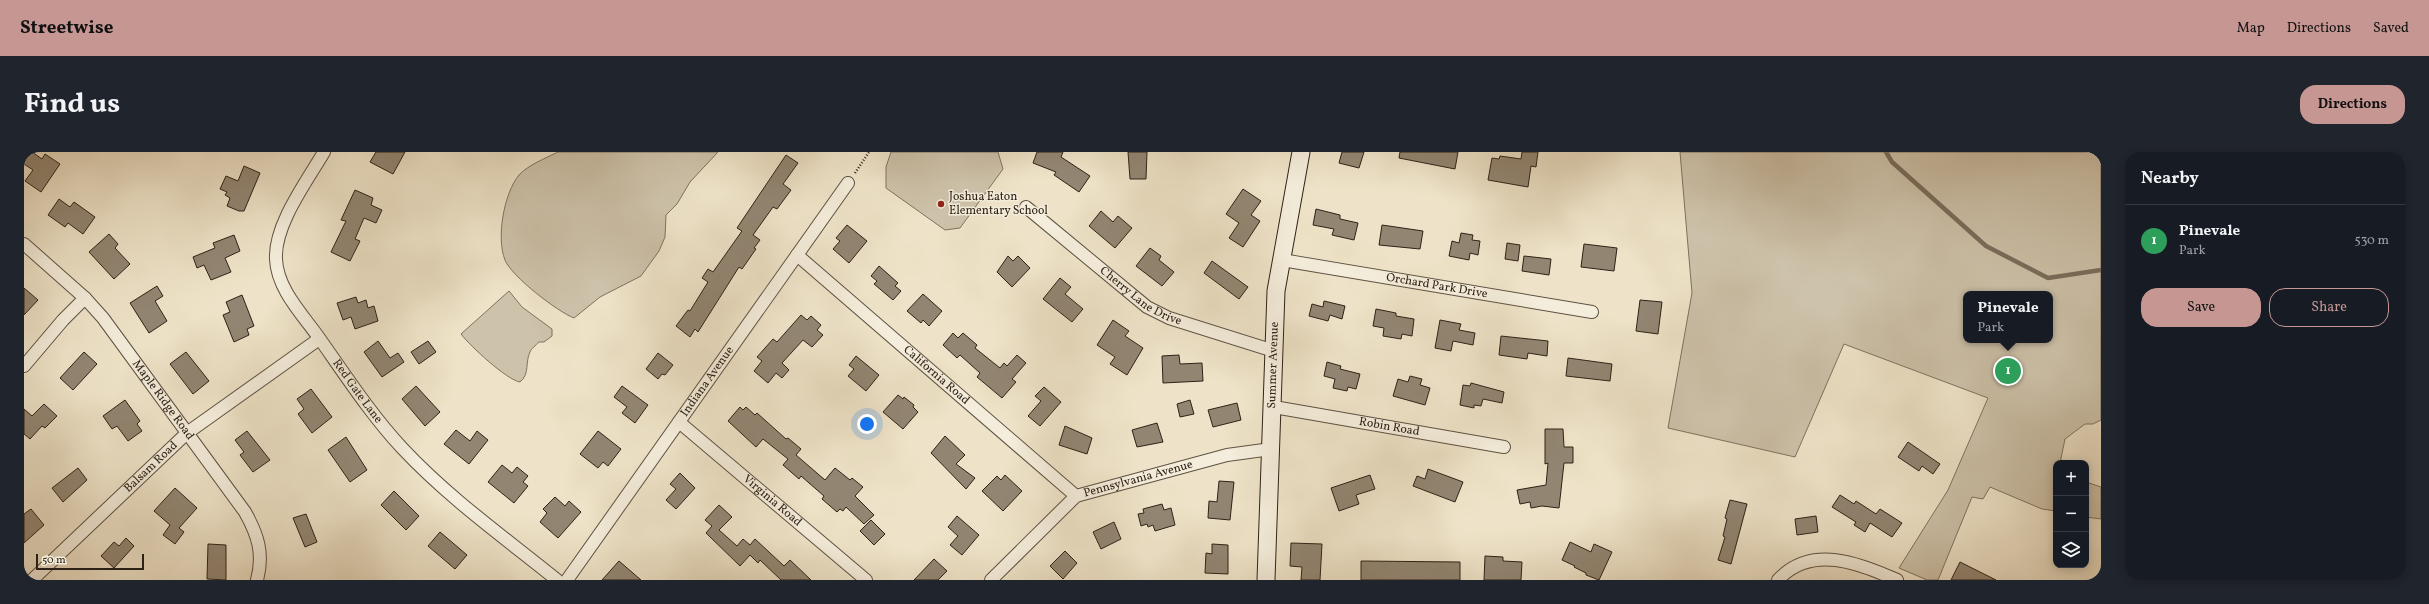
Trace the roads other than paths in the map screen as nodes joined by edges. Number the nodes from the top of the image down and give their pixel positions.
1 (324, 152) edge
2 (1300, 152) edge
3 (848, 183) road end
4 (1026, 207) dead end
5 (24, 244) edge
6 (797, 255) junction
7 (1282, 260) junction
8 (85, 298) junction
9 (1592, 312) dead end
10 (319, 339) junction
11 (1274, 351) junction
12 (24, 366) edge
13 (1274, 407) junction
14 (679, 422) junction
15 (187, 433) junction
16 (1504, 447) dead end
17 (1271, 449) junction
18 (1076, 496) junction
19 (32, 580) edge
20 (257, 580) edge
21 (557, 580) edge
22 (567, 580) edge
23 (866, 580) edge
24 (991, 580) edge
25 (1266, 580) edge
26 (1778, 580) edge
27 (1896, 580) edge

1 - 10 street, Red Gate Lane
2 - 7 street, Summer Avenue
3 - 6 street, Indiana Avenue
4 - 11 street, Cherry Lane Drive
5 - 8 street, Maple Ridge Road
6 - 14 street, Indiana Avenue
6 - 18 street, California Road
7 - 9 street, Orchard Park Drive
7 - 11 street, Summer Avenue
8 - 12 street
8 - 15 street, Maple Ridge Road
10 - 15 street, Balsam Road
10 - 21 street, Red Gate Lane
11 - 13 street, Summer Avenue
13 - 16 street, Robin Road
13 - 17 street, Summer Avenue
14 - 22 street, Indiana Avenue
14 - 23 street, Virginia Road
15 - 19 street, Balsam Road
15 - 20 street, Maple Ridge Road
17 - 18 street, Pennsylvania Avenue
17 - 25 street, Summer Avenue
18 - 24 street, Pennsylvania Avenue
26 - 27 street

